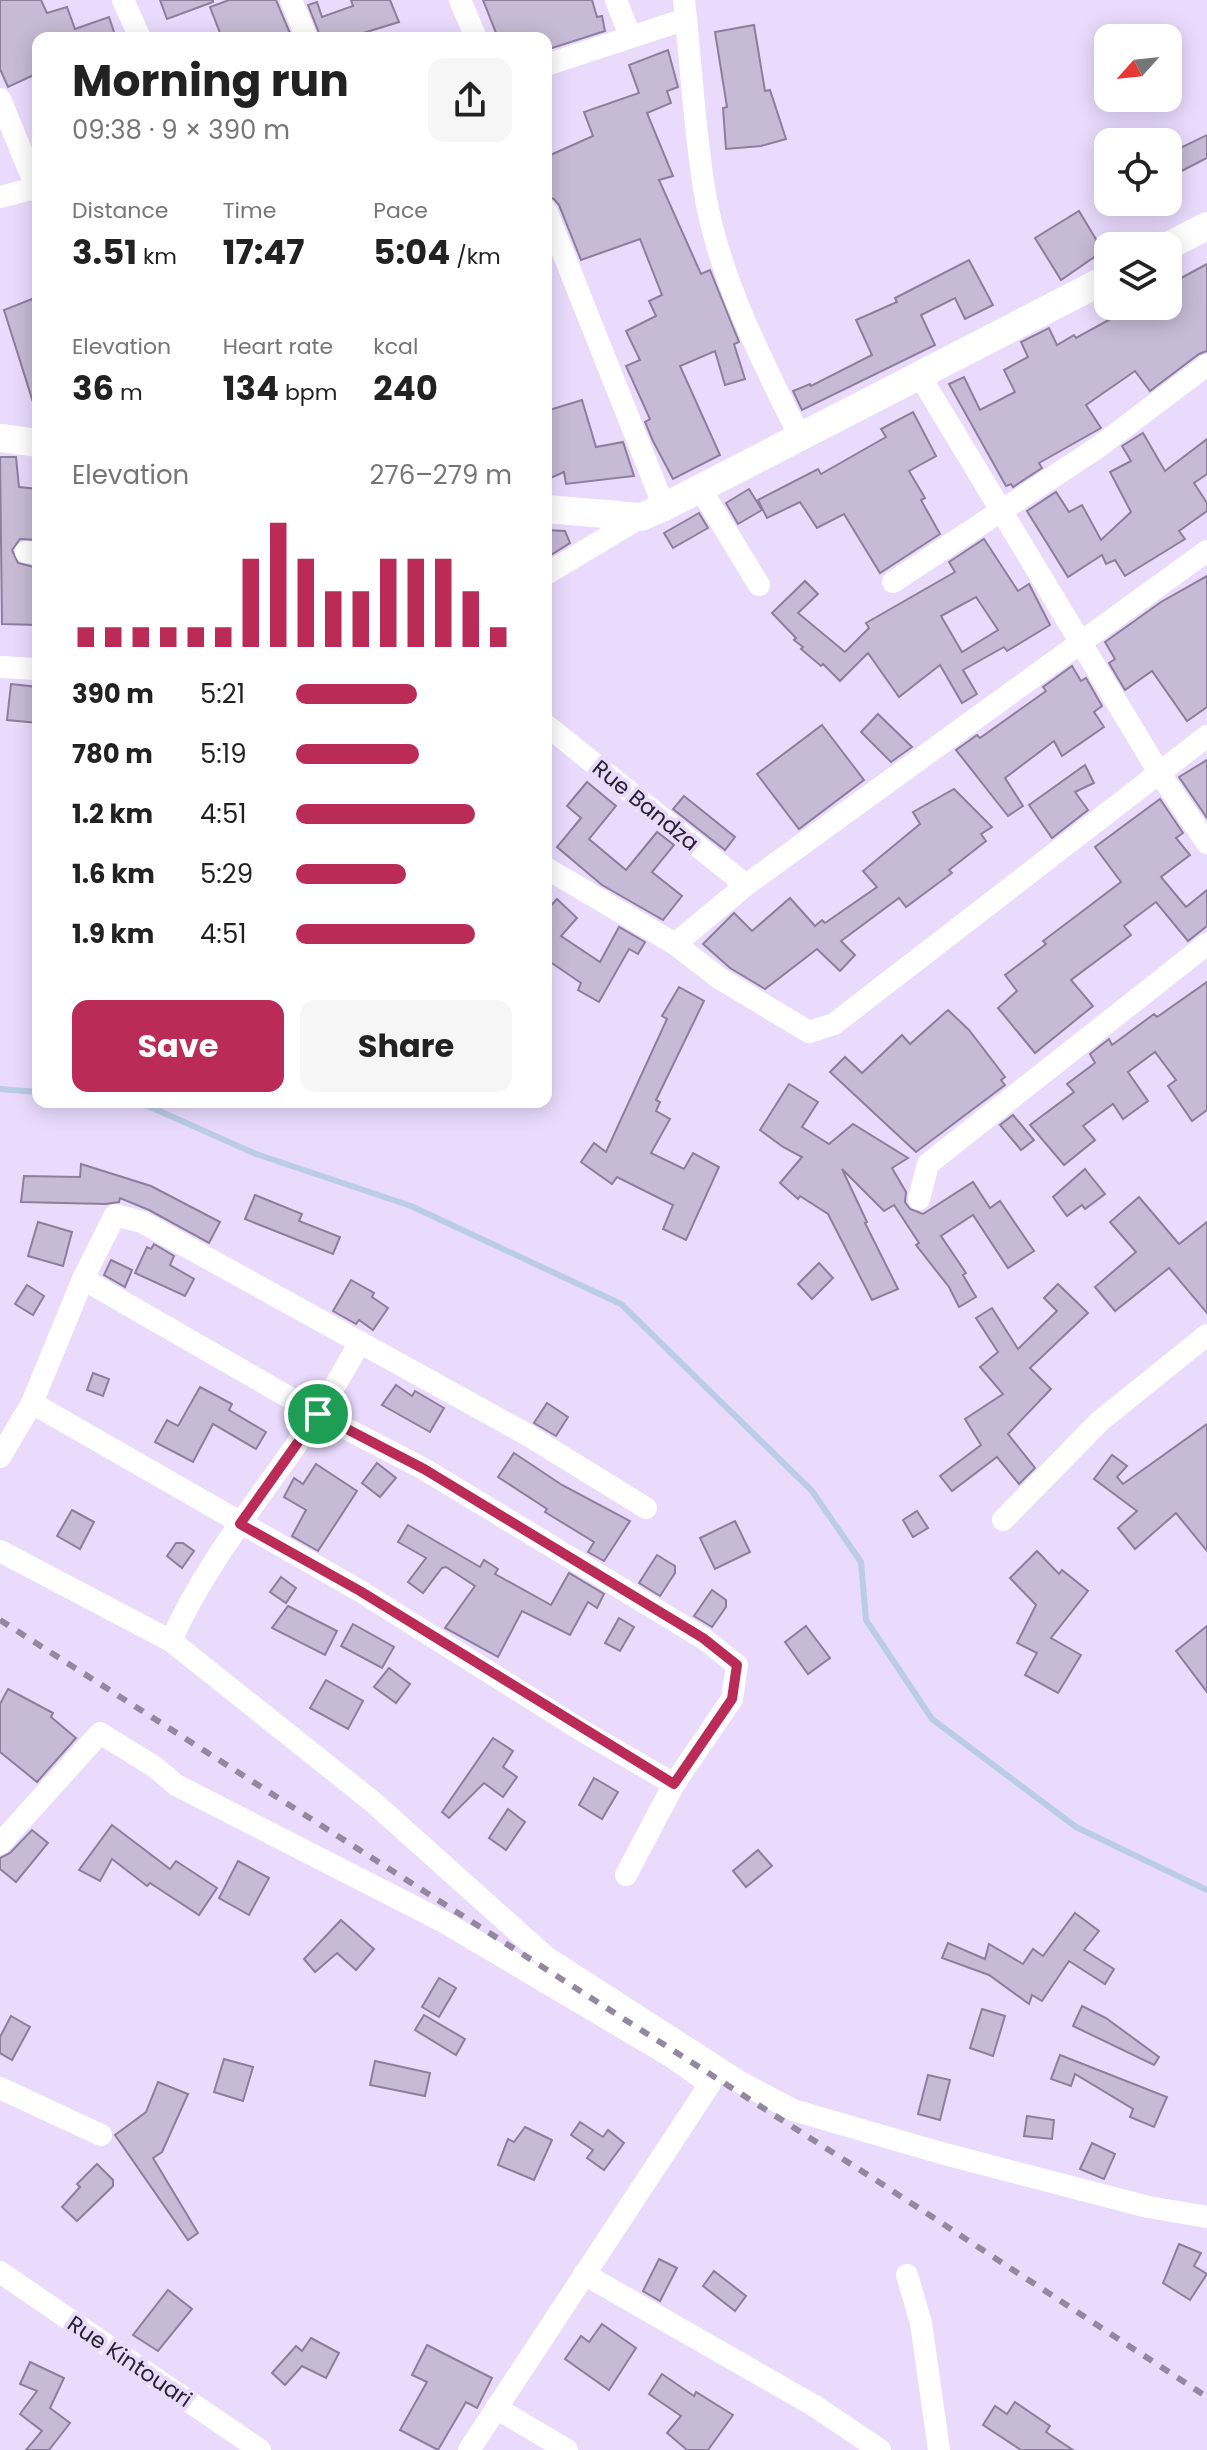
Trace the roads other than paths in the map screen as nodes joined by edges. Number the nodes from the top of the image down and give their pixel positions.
1 (123, 0) edge
2 (291, 0) edge
3 (460, 0) edge
4 (616, 0) edge
5 (685, 9) edge
6 (137, 32) edge
7 (304, 32) edge
8 (473, 32) edge
9 (630, 36) junction
10 (552, 63) edge
11 (0, 99) edge
12 (32, 177) edge
13 (32, 190) edge
14 (0, 197) edge
15 (1207, 226) edge
16 (552, 227) edge
17 (1182, 239) edge
18 (1094, 285) edge
19 (1207, 365) edge
20 (920, 376) junction
21 (800, 437) junction
22 (0, 438) edge
23 (32, 442) edge
24 (700, 488) junction
25 (552, 509) edge
26 (1003, 510) junction
27 (652, 512) junction
28 (1207, 551) edge
29 (552, 570) edge
30 (893, 582) dead end
31 (759, 585) dead end
32 (1080, 642) junction
33 (0, 667) edge
34 (32, 669) edge
35 (552, 730) edge
36 (1207, 736) edge
37 (1160, 774) junction
38 (1207, 843) edge
39 (552, 872) edge
40 (746, 885) junction
41 (675, 944) junction
42 (1207, 944) edge
43 (919, 1199) dead end
44 (83, 1279) junction
45 (1207, 1335) edge
46 (360, 1342) junction
47 (32, 1403) junction
48 (318, 1414) junction
49 (0, 1457) edge
50 (646, 1508) dead end
51 (1003, 1520) dead end
52 (240, 1524) junction
53 (0, 1551) edge
54 (171, 1641) junction
55 (674, 1784) junction
56 (0, 1844) edge
57 (626, 1875) dead end
58 (0, 2088) edge
59 (101, 2135) dead end
60 (1207, 2217) edge
61 (0, 2273) edge
62 (584, 2274) junction
63 (907, 2275) dead end
64 (496, 2408) junction
65 (260, 2450) edge
66 (469, 2450) edge
67 (567, 2450) edge
68 (880, 2450) edge
69 (939, 2450) edge

1 - 6 street
2 - 7 street
3 - 8 street
4 - 9 street
5 - 9 street
5 - 21 street
9 - 10 street
11 - 12 street
13 - 14 street
15 - 17 street
16 - 27 street
18 - 20 street
19 - 26 street
20 - 21 street
20 - 26 street
21 - 24 street
22 - 23 street
24 - 27 street
24 - 31 street
25 - 27 street
26 - 30 street
26 - 32 street
27 - 29 street
28 - 32 street
32 - 37 street
32 - 40 street
33 - 34 street
35 - 40 street, Rue Bandza
36 - 37 street
37 - 38 street
37 - 41 street
39 - 41 street
40 - 41 street
42 - 43 street
44 - 46 street
44 - 47 street
44 - 48 street
45 - 51 street
46 - 48 street
46 - 50 street
47 - 49 street
47 - 52 street
48 - 52 street
48 - 55 street
52 - 54 street
52 - 55 street
53 - 54 street
54 - 60 street
55 - 57 street
56 - 62 street
58 - 59 street
61 - 65 street, Rue Kintouari
62 - 64 street
62 - 68 street
63 - 69 street
64 - 66 street
64 - 67 street

